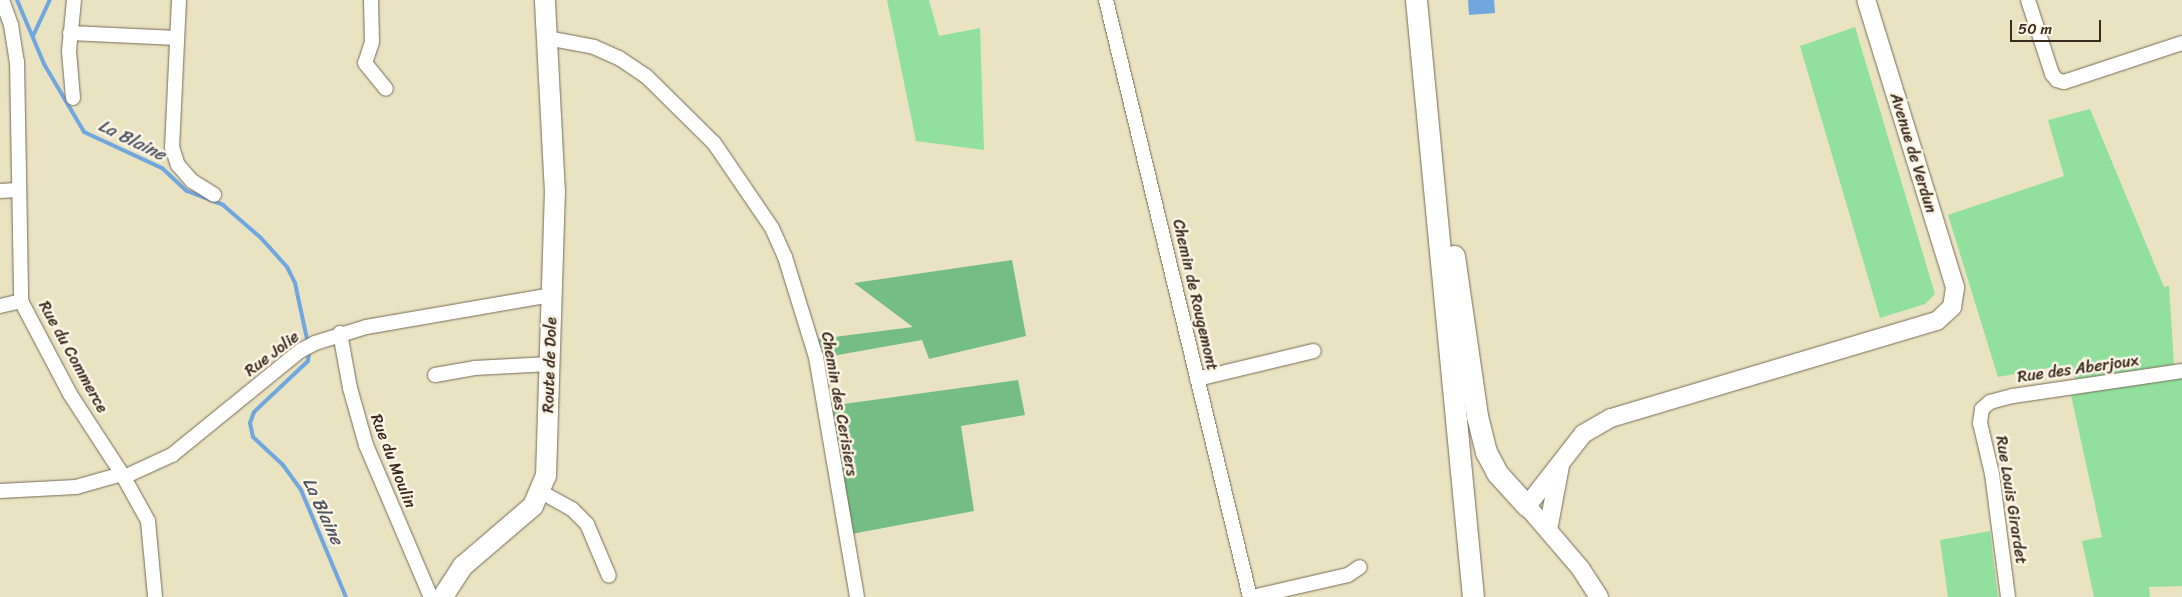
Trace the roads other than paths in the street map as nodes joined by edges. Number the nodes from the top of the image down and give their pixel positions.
1 (2, 0) edge
2 (74, 0) edge
3 (179, 0) edge
4 (371, 0) edge
5 (545, 0) edge
6 (556, 0) edge
7 (1106, 0) edge
8 (1417, 0) edge
9 (1866, 0) edge
10 (2028, 0) edge
11 (70, 33) junction
12 (177, 38) junction
13 (552, 39) junction
14 (2182, 43) edge
15 (386, 89) dead end
16 (73, 98) dead end
17 (17, 190) junction
18 (0, 191) edge
19 (214, 195) dead end
20 (552, 295) junction
21 (22, 301) junction
22 (0, 306) edge
23 (340, 333) junction
24 (1314, 351) dead end
25 (550, 364) junction
26 (2182, 371) edge
27 (435, 375) dead end
28 (1197, 379) junction
29 (1982, 409) joint
30 (1562, 458) junction
31 (123, 476) junction
32 (0, 491) edge
33 (541, 492) junction
34 (1527, 506) junction
35 (1548, 530) junction
36 (1360, 567) dead end
37 (609, 576) dead end
38 (438, 596) edge
39 (155, 597) edge
40 (857, 597) edge
41 (1251, 597) edge
42 (1473, 597) edge
43 (1599, 597) edge
44 (2008, 597) edge

1 - 17 street, Rue du Commerce
2 - 11 street
3 - 12 street
4 - 15 street
5 - 13 main road, Route de Dole
6 - 13 main road, Route de Dole
7 - 28 street, Chemin de Rougemont
8 - 34 main road
8 - 42 main road
9 - 30 street, Avenue de Verdun
10 - 14 street
11 - 12 street
11 - 16 street
12 - 19 street
13 - 20 main road, Route de Dole
13 - 40 street, Chemin des Cerisiers
17 - 18 street
17 - 21 street, Rue du Commerce
20 - 23 street, Rue Jolie
20 - 25 main road, Route de Dole
21 - 22 street
21 - 31 street, Rue du Commerce
23 - 31 street, Rue Jolie
23 - 38 street, Rue du Moulin
24 - 28 street
25 - 27 street
25 - 33 main road, Route de Dole
26 - 29 street, Rue des Aberjoux
28 - 41 street, Chemin de Rougemont
29 - 44 street, Rue Louis Girardet
30 - 34 street
30 - 35 street
31 - 32 street, Rue Jolie
31 - 39 street, Rue du Commerce
33 - 37 street
33 - 38 main road, Route de Dole
34 - 35 street
35 - 43 street
36 - 41 street

